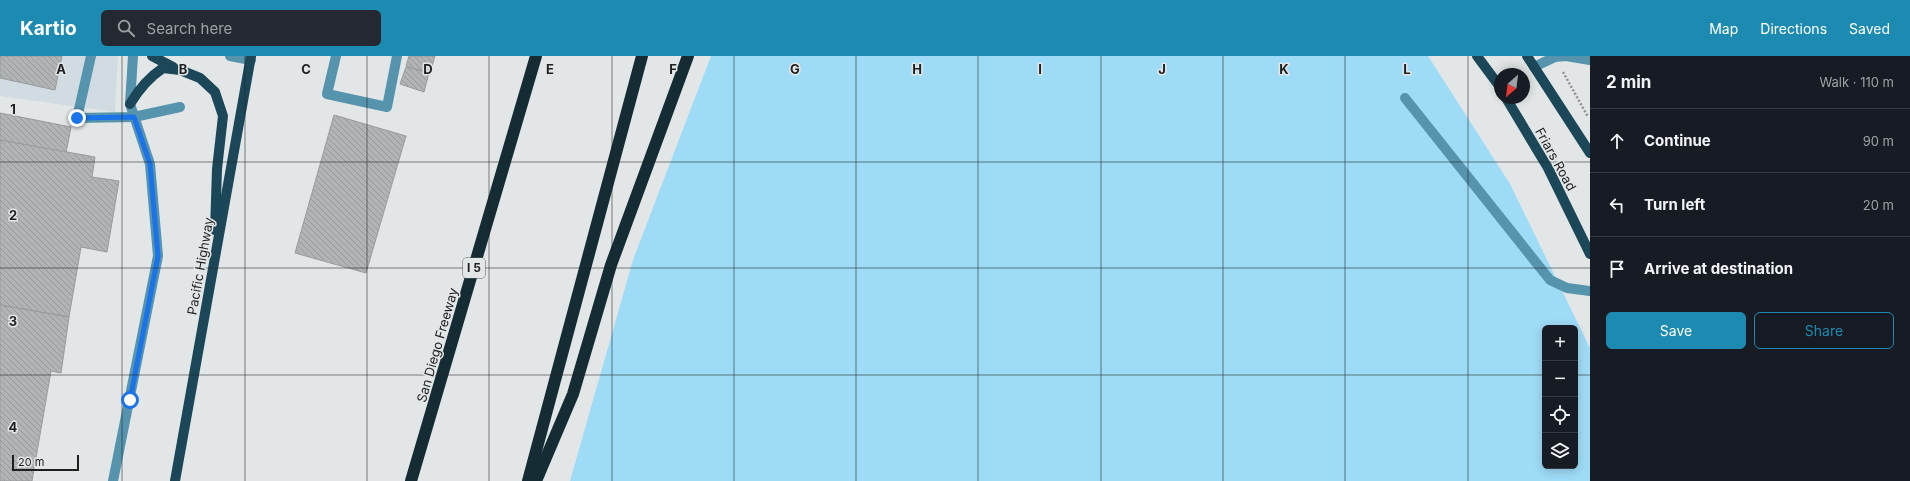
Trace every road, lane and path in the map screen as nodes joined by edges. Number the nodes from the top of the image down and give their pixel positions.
1 (91, 56) edge
2 (133, 56) edge
3 (152, 56) edge
4 (230, 56) edge
5 (336, 56) edge
6 (398, 56) edge
7 (536, 56) edge
8 (642, 56) edge
9 (688, 56) edge
10 (1477, 56) edge
11 (1526, 56) edge
12 (1566, 56) edge
13 (251, 58) edge
14 (1590, 60) edge
15 (1534, 67) junction
16 (180, 70) junction
17 (1566, 76) dead end
18 (1494, 79) edge
19 (1405, 98) dead end
20 (130, 104) junction
21 (1510, 104) edge
22 (180, 107) dead end
23 (134, 117) junction
24 (1590, 120) edge
25 (1590, 153) edge
26 (1590, 254) edge
27 (213, 266) junction
28 (1590, 291) edge
29 (113, 481) edge
30 (176, 481) edge
31 (411, 481) edge
32 (528, 481) edge
33 (536, 481) edge

1 - 23 street
2 - 20 street
3 - 16 main road
4 - 13 street
5 - 6 street
7 - 31 highway, San Diego Freeway / I 5
8 - 32 highway
9 - 33 highway
10 - 18 main road
11 - 15 main road
12 - 14 street
12 - 15 street
13 - 27 main road, Pacific Highway
15 - 25 main road
16 - 20 main road
16 - 27 main road
17 - 24 path
19 - 28 street
20 - 23 street
21 - 26 main road, Friars Road
22 - 23 street
23 - 29 street
27 - 30 main road, Pacific Highway

